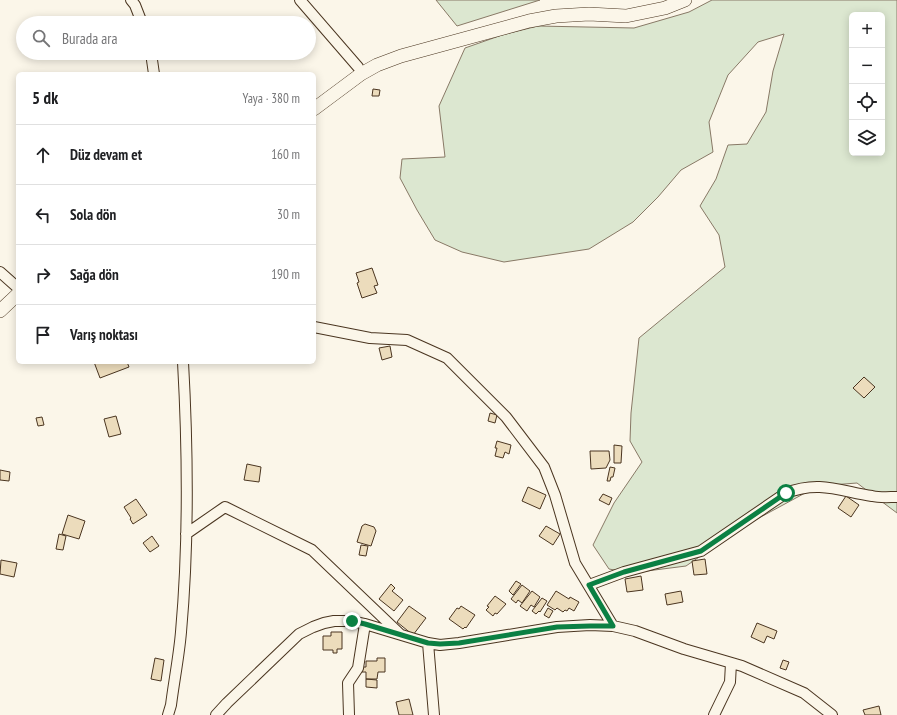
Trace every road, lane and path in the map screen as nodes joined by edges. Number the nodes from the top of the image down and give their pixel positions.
1 (131, 0) edge
2 (300, 0) edge
3 (669, 0) edge
4 (685, 0) edge
5 (139, 16) edge
6 (314, 16) edge
7 (316, 18) edge
8 (454, 38) junction
9 (152, 60) edge
10 (358, 67) junction
11 (154, 72) edge
12 (316, 99) edge
13 (316, 107) edge
14 (0, 272) edge
15 (16, 286) edge
16 (16, 296) edge
17 (0, 311) edge
18 (316, 327) edge
19 (184, 364) edge
20 (897, 497) edge
21 (186, 534) junction
22 (589, 585) junction
23 (365, 624) junction
24 (613, 626) junction
25 (403, 636) junction
26 (428, 643) junction
27 (731, 663) junction
28 (168, 715) edge
29 (216, 715) edge
30 (349, 715) edge
31 (434, 715) edge
32 (714, 715) edge
33 (832, 715) edge

1 - 5 street
2 - 6 street
3 - 8 main road
4 - 8 main road
7 - 10 street
8 - 10 main road
8 - 13 main road
9 - 11 street
10 - 12 main road
14 - 15 street
16 - 17 main road
18 - 22 street
19 - 21 street
20 - 22 street
21 - 25 street
21 - 28 street
22 - 24 street
23 - 25 street
23 - 29 street
23 - 30 street
24 - 26 street
24 - 27 street
25 - 26 street
26 - 31 street
27 - 32 street
27 - 33 street

